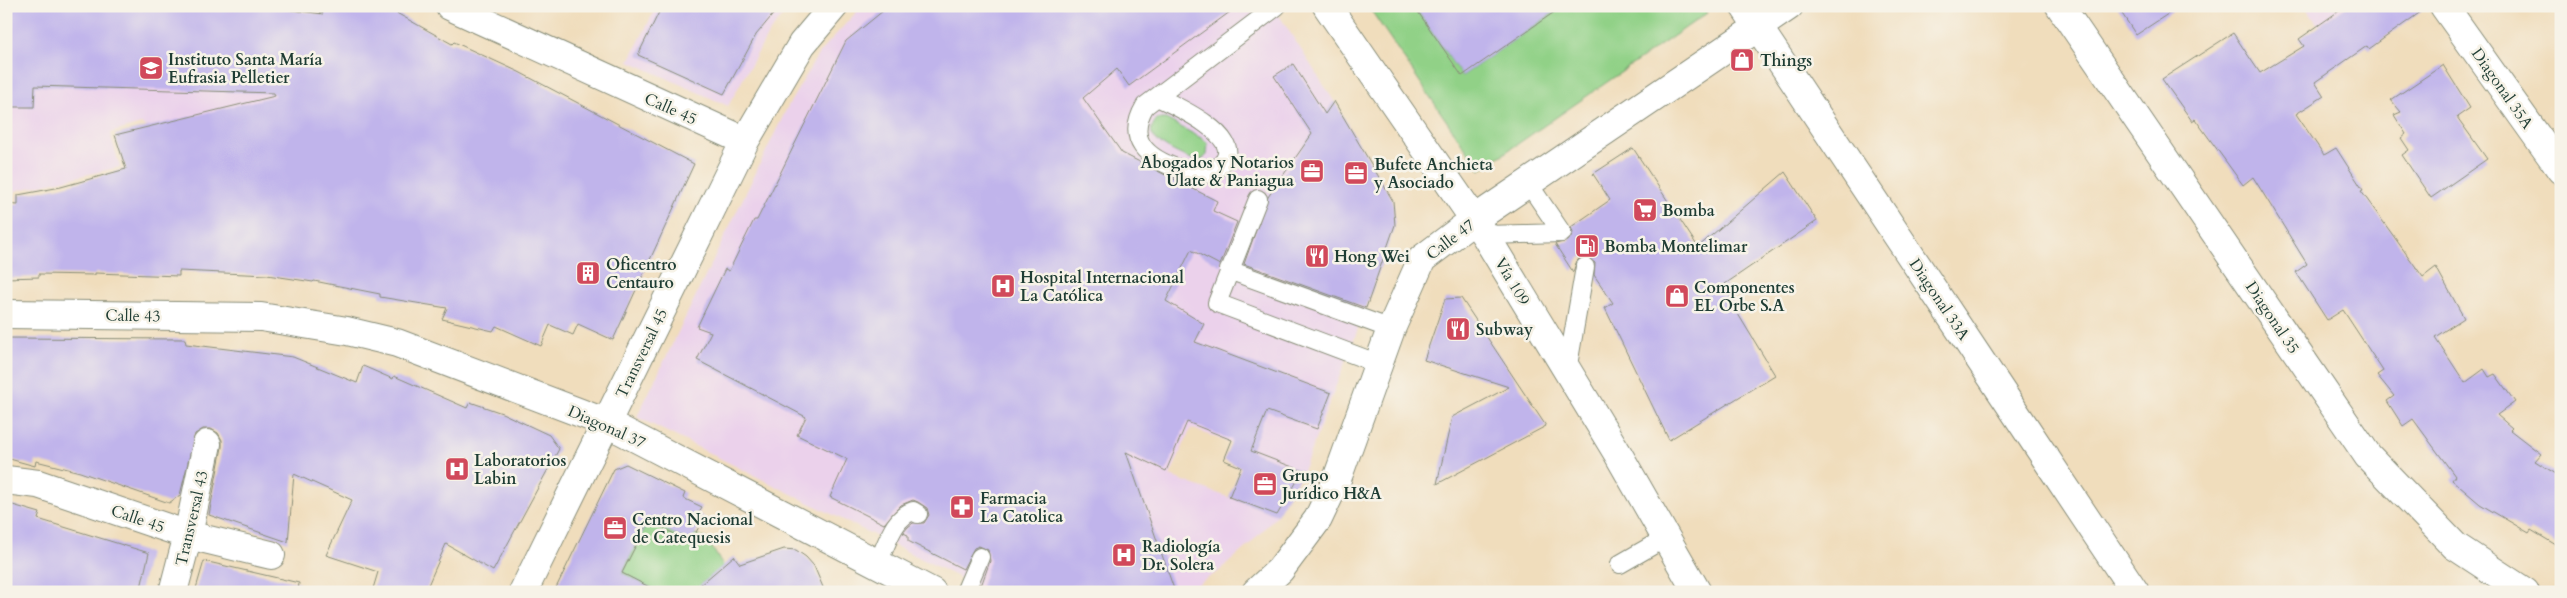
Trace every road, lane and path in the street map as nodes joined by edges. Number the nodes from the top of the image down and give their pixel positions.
1 (450, 6) edge
2 (834, 6) edge
3 (1277, 6) edge
4 (1327, 6) edge
5 (1789, 6) edge
6 (2060, 6) edge
7 (2444, 6) edge
8 (1751, 17) edge
9 (1157, 97) junction
10 (745, 141) junction
11 (2561, 170) edge
12 (1528, 183) junction
13 (1258, 199) dead end
14 (1480, 227) junction
15 (1585, 267) dead end
16 (1229, 270) junction
17 (6, 314) edge
18 (261, 317) joint
19 (1391, 329) junction
20 (1379, 364) junction
21 (1568, 371) junction
22 (607, 423) junction
23 (207, 444) dead end
24 (6, 480) edge
25 (918, 514) dead end
26 (188, 535) junction
27 (1667, 537) junction
28 (270, 555) dead end
29 (980, 557) dead end
30 (878, 564) junction
31 (1620, 564) dead end
32 (172, 592) edge
33 (523, 592) edge
34 (932, 592) edge
35 (965, 592) edge
36 (1256, 592) edge
37 (1697, 592) edge
38 (2135, 592) edge
39 (2525, 592) edge

1 - 10 street, Calle 45
2 - 10 street
3 - 9 lane
4 - 14 street, Vía 109
5 - 8 street, Calle 47
6 - 39 street, Diagonal 35
7 - 11 street, Diagonal 35A
8 - 12 street, Calle 47
8 - 38 street, Diagonal 33A
9 - 9 lane
10 - 22 street, Transversal 45
12 - 14 street, Calle 47
12 - 14 lane
13 - 16 lane
14 - 19 street, Calle 47
14 - 21 street, Vía 109
15 - 21 lane
16 - 19 lane
16 - 20 lane
17 - 18 street, Calle 43
18 - 22 street, Diagonal 37
19 - 20 street, Calle 47
20 - 36 street, Calle 47
21 - 27 street, Vía 109
22 - 30 street, Diagonal 37
22 - 33 street, Transversal 45
23 - 26 street, Transversal 43
24 - 26 street, Calle 45
25 - 30 lane
26 - 28 street, Calle 45
26 - 32 street, Transversal 43
27 - 31 lane
27 - 37 street, Vía 109
29 - 35 lane
30 - 34 street, Diagonal 37

